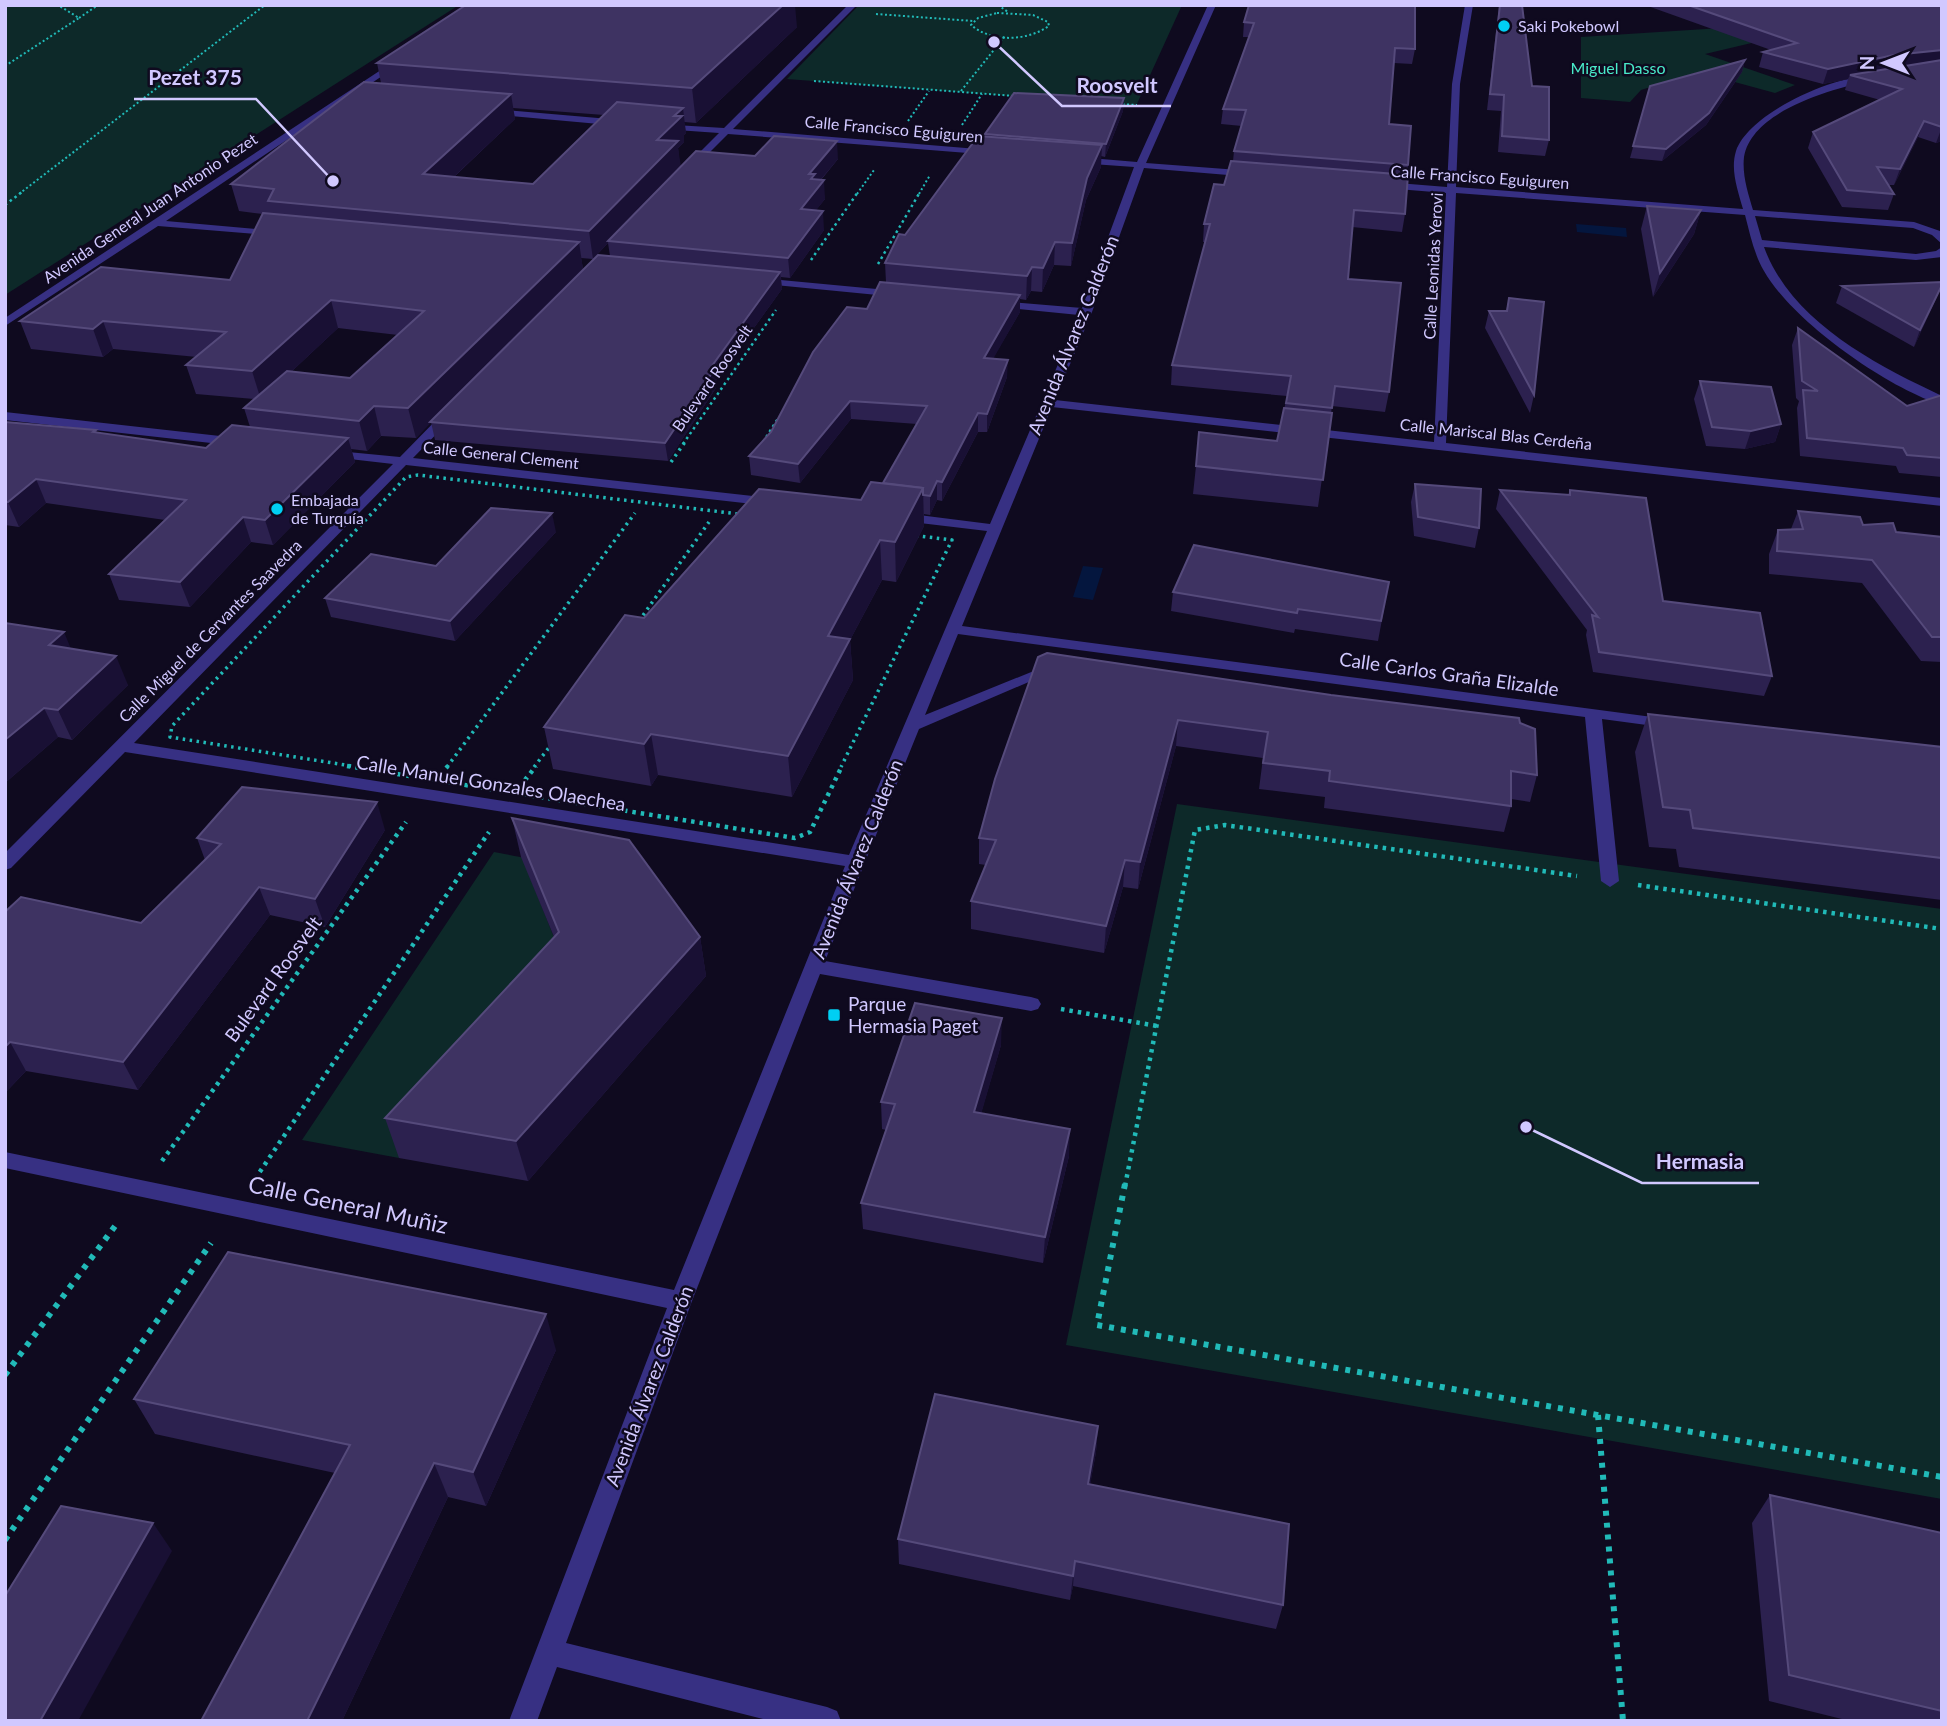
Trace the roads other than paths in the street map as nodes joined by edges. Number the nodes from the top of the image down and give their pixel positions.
1 (1212, 5) edge
2 (1469, 5) edge
3 (848, 7) edge
4 (409, 56) edge
5 (1877, 77) edge
6 (342, 99) junction
7 (355, 100) edge
8 (478, 111) edge
9 (628, 123) edge
10 (656, 125) edge
11 (724, 131) junction
12 (1000, 154) edge
13 (1068, 159) edge
14 (1140, 165) junction
15 (1262, 175) edge
16 (681, 177) edge
17 (1371, 184) edge
18 (1453, 191) junction
19 (1749, 212) junction
20 (158, 223) junction
21 (295, 236) edge
22 (1942, 241) edge
23 (1758, 243) junction
24 (1942, 250) edge
25 (742, 279) edge
26 (915, 296) edge
27 (981, 302) edge
28 (1086, 312) junction
29 (5, 323) edge
30 (463, 400) edge
31 (1942, 401) edge
32 (1046, 403) junction
33 (5, 416) edge
34 (254, 444) edge
35 (1440, 446) junction
36 (323, 452) edge
37 (402, 461) junction
38 (1942, 490) edge
39 (1866, 493) junction
40 (1942, 502) edge
41 (781, 504) edge
42 (888, 516) edge
43 (993, 528) junction
44 (951, 629) junction
45 (1104, 648) junction
46 (1593, 713) junction
47 (1687, 725) edge
48 (912, 726) junction
49 (120, 746) junction
50 (855, 862) junction
51 (5, 864) edge
52 (1610, 881) road end
53 (814, 965) junction
54 (1031, 1004) road end
55 (5, 1160) edge
56 (681, 1301) junction
57 (550, 1652) junction
58 (523, 1721) edge
59 (827, 1721) edge

1 - 14 street, Avenida Álvarez Calderón
2 - 18 street, Calle Leonidas Yerovi
3 - 11 street
4 - 6 street, Avenida General Juan Antonio Pezet
5 - 19 street
6 - 7 street
6 - 20 street, Avenida General Juan Antonio Pezet
8 - 9 street
10 - 11 street, Calle Francisco Eguiguren
11 - 12 street, Calle Francisco Eguiguren
11 - 16 street
13 - 14 street
14 - 15 street
14 - 28 street, Avenida Álvarez Calderón
17 - 18 street, Calle Francisco Eguiguren
18 - 19 street, Calle Francisco Eguiguren
18 - 35 street, Calle Leonidas Yerovi
19 - 22 street, Calle Francisco Eguiguren
19 - 23 street
20 - 21 street
20 - 29 street, Avenida General Juan Antonio Pezet
23 - 24 street
23 - 31 street
25 - 26 street
27 - 28 street
28 - 32 street, Avenida Álvarez Calderón
30 - 37 street, Calle Miguel de Cervantes Saavedra
32 - 35 street, Calle Mariscal Blas Cerdeña
32 - 43 street, Avenida Álvarez Calderón
33 - 34 street
35 - 39 street, Calle Mariscal Blas Cerdeña
36 - 37 street, Calle General Clement
37 - 41 street, Calle General Clement
37 - 49 street, Calle Miguel de Cervantes Saavedra
38 - 39 street
39 - 40 street, Calle Mariscal Blas Cerdeña
42 - 43 street
43 - 44 street, Avenida Álvarez Calderón
44 - 45 street, Calle Carlos Graña Elizalde
44 - 48 street, Avenida Álvarez Calderón
45 - 46 street, Calle Carlos Graña Elizalde
45 - 48 street
46 - 47 street, Calle Carlos Graña Elizalde
46 - 52 street
48 - 50 street, Avenida Álvarez Calderón
49 - 50 street, Calle Manuel Gonzales Olaechea
49 - 51 street, Calle Miguel de Cervantes Saavedra
50 - 53 street, Avenida Álvarez Calderón
53 - 54 street
53 - 56 street, Avenida Álvarez Calderón
55 - 56 street, Calle General Muñiz
56 - 57 street, Avenida Álvarez Calderón
57 - 58 street, Avenida Álvarez Calderón
57 - 59 street

